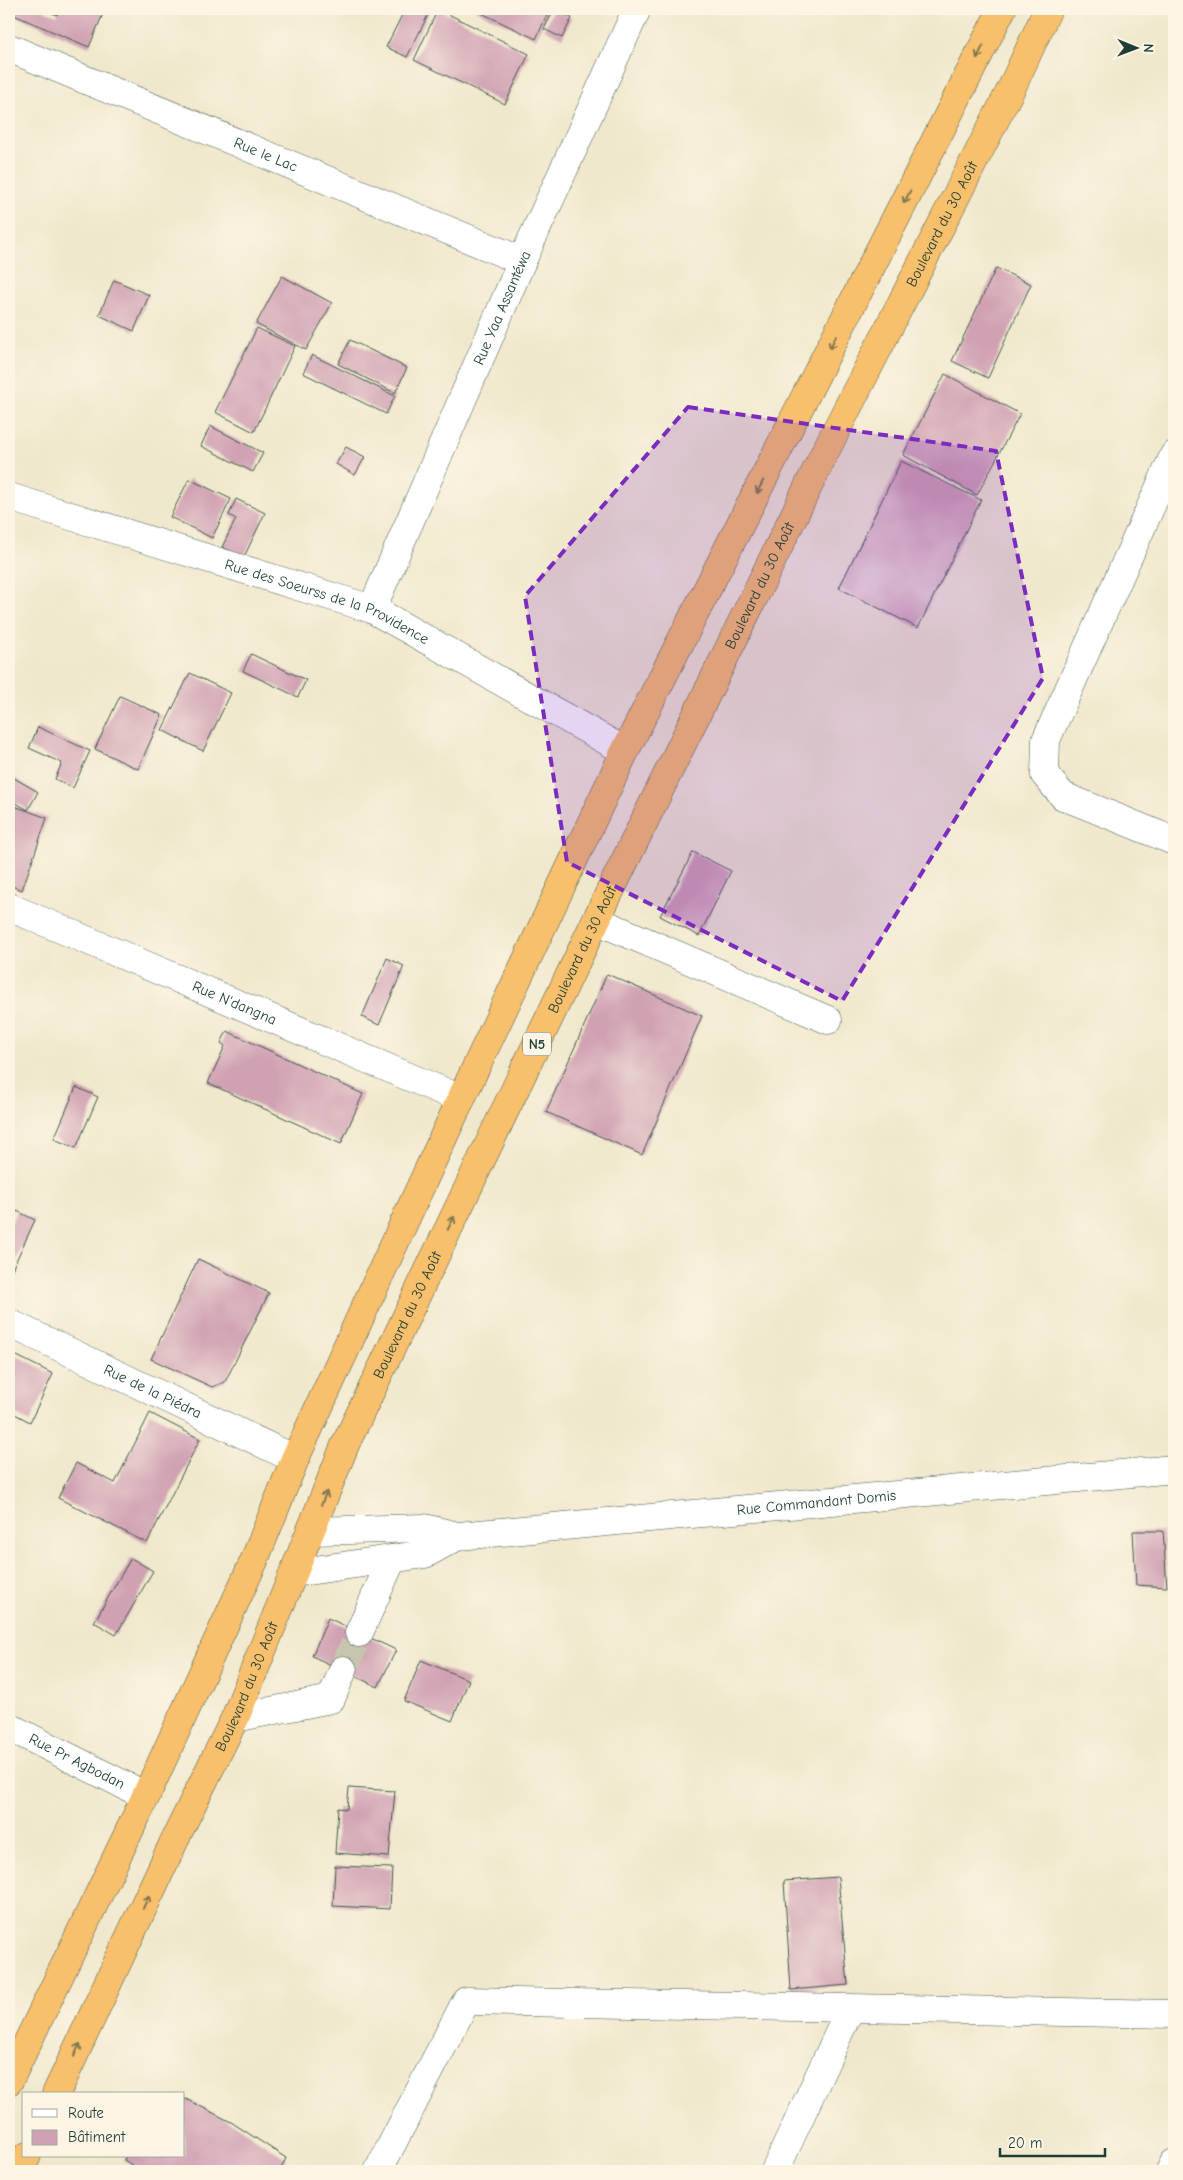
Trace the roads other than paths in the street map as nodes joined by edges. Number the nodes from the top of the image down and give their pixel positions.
1 (637, 9) edge
2 (996, 11) edge
3 (1042, 20) edge
4 (9, 48) edge
5 (522, 261) junction
6 (1174, 455) edge
7 (9, 496) edge
8 (372, 609) junction
9 (625, 751) junction
10 (1174, 841) edge
11 (9, 907) edge
12 (596, 920) junction
13 (828, 1020) dead end
14 (461, 1099) junction
15 (9, 1323) edge
16 (295, 1459) junction
17 (1174, 1469) edge
18 (272, 1515) junction
19 (311, 1531) junction
20 (458, 1536) junction
21 (392, 1559) junction
22 (254, 1561) junction
23 (294, 1573) junction
24 (359, 1633) tunnel mouth
25 (343, 1670) tunnel mouth
26 (236, 1718) junction
27 (9, 1727) edge
28 (146, 1796) junction
29 (850, 2009) junction
30 (1174, 2014) edge
31 (9, 2081) edge
32 (57, 2092) edge
33 (26, 2158) edge
34 (1174, 2162) edge
35 (20, 2171) edge
36 (378, 2171) edge
37 (775, 2171) edge
38 (1170, 2171) edge

1 - 5 street, Rue Yaa Assantéwa
2 - 3 highway
2 -> 9 highway
3 - 12 highway, Boulevard du 30 Août / N5
4 - 5 street, Rue le Lac
5 - 8 street, Rue Yaa Assantéwa
6 - 10 street
7 - 8 street, Rue des Soeurss de la Providence
8 - 9 street, Rue des Soeurss de la Providence
9 - 14 highway
11 - 14 street, Rue N'dangna
12 - 13 street
19 -> 12 highway, Boulevard du 30 Août / N5
14 - 16 highway
15 - 16 street, Rue de la Piédra
16 - 18 highway
17 - 20 street, Rue Commandant Domis
18 - 19 highway
18 - 22 highway
19 - 20 street, Rue Commandant Domis
19 - 23 highway, Boulevard du 30 Août / N5
20 - 21 street, Rue Commandant Domis
21 - 23 street, Rue Commandant Domis
21 - 24 street
22 - 23 highway
22 - 28 highway
23 - 26 highway, Boulevard du 30 Août / N5
25 - 26 street
32 -> 26 highway, Boulevard du 30 Août / N5
27 - 28 street, Rue Pr Agbodan
28 - 31 highway
29 - 30 street
29 - 36 street
29 - 37 street
33 - 35 highway
34 - 38 street

